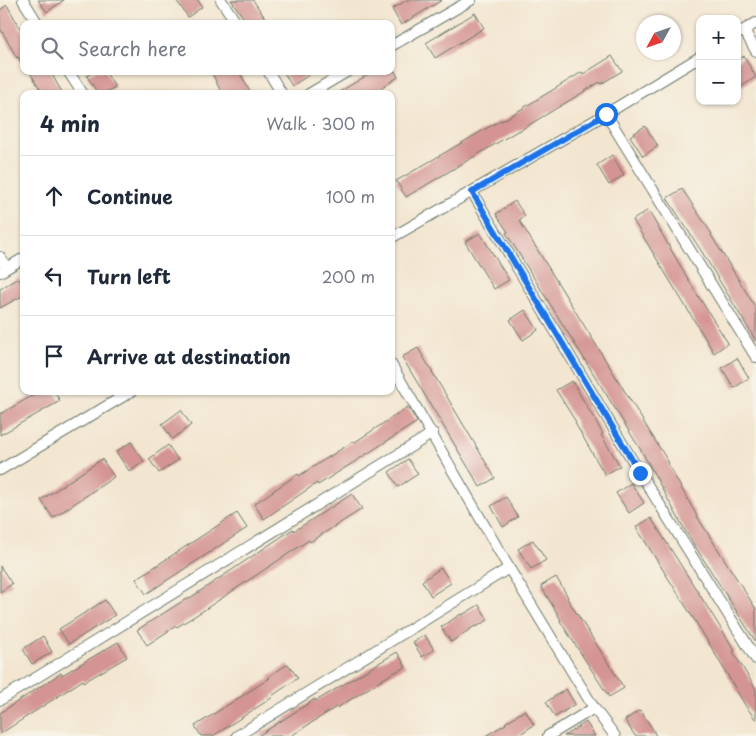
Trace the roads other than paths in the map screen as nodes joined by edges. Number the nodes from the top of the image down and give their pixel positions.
1 (23, 0) edge
2 (221, 0) edge
3 (471, 0) edge
4 (36, 20) edge
5 (234, 20) edge
6 (756, 23) edge
7 (741, 32) edge
8 (395, 44) edge
9 (756, 51) edge
10 (696, 59) edge
11 (70, 75) edge
12 (270, 75) edge
13 (341, 75) edge
14 (80, 90) edge
15 (280, 90) edge
16 (316, 90) edge
17 (606, 114) junction
18 (472, 192) junction
19 (395, 236) edge
20 (0, 257) edge
21 (20, 260) edge
22 (4, 270) edge
23 (756, 357) edge
24 (395, 371) edge
25 (125, 395) edge
26 (433, 433) junction
27 (0, 470) edge
28 (509, 568) junction
29 (756, 659) edge
30 (0, 700) edge
31 (594, 708) junction
32 (237, 736) edge
33 (548, 736) edge
34 (615, 736) edge

1 - 4 street
2 - 5 street
3 - 8 street
6 - 7 street
7 - 9 street
10 - 17 street
11 - 14 street
12 - 15 street
13 - 16 street
17 - 18 street
17 - 23 street
18 - 19 street
18 - 29 street
20 - 22 street
21 - 22 street
24 - 26 street
25 - 27 street
26 - 28 street
26 - 30 street
28 - 31 street
28 - 32 street
31 - 33 street
31 - 34 street

